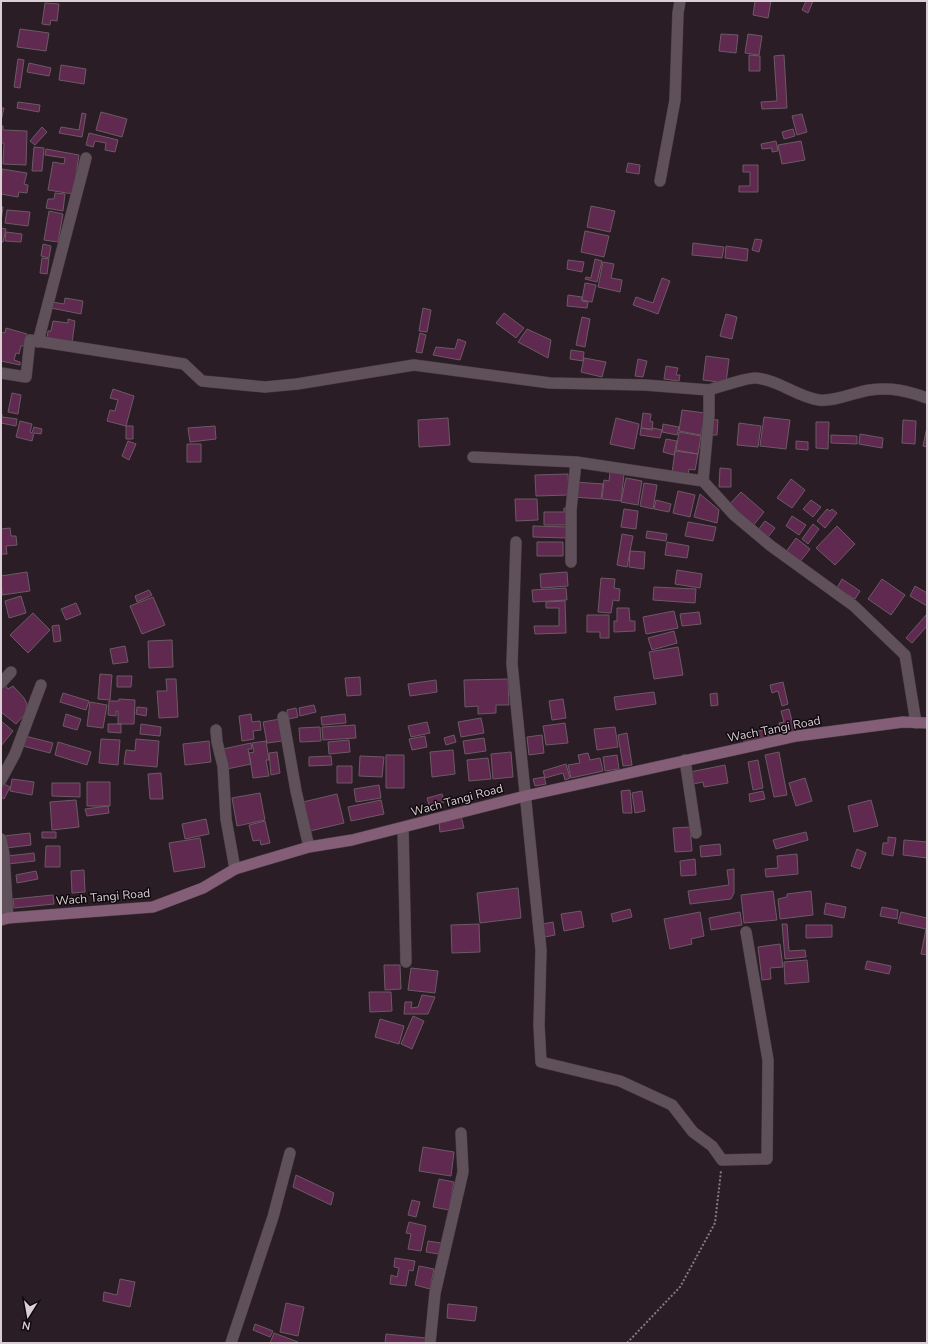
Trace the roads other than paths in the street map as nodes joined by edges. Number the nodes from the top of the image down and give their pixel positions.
1 (680, 1) edge
2 (86, 158) dead end
3 (660, 181) dead end
4 (38, 342) junction
5 (1, 373) edge
6 (709, 390) junction
7 (927, 398) edge
8 (473, 457) dead end
9 (576, 462) junction
10 (703, 481) junction
11 (516, 542) dead end
12 (571, 562) dead end
13 (11, 672) dead end
14 (1, 683) edge
15 (41, 685) dead end
16 (283, 717) dead end
17 (922, 723) edge
18 (216, 730) dead end
19 (685, 760) junction
20 (1, 780) edge
21 (525, 796) junction
22 (403, 828) junction
23 (696, 833) dead end
24 (1, 839) edge
25 (309, 847) junction
26 (235, 870) junction
27 (5, 919) edge
28 (746, 932) dead end
29 (406, 962) dead end
30 (461, 1133) dead end
31 (290, 1153) dead end
32 (231, 1343) edge
33 (430, 1343) edge

1 - 3 street
2 - 4 street
4 - 5 street
4 - 6 street
6 - 7 street
6 - 10 street
8 - 9 street
9 - 10 street
9 - 12 street
10 - 17 street
11 - 21 street
13 - 14 street
15 - 20 street
16 - 25 street
17 - 19 main road, Wach Tangi Road
18 - 26 street
19 - 21 main road, Wach Tangi Road
19 - 23 street
21 - 22 main road, Wach Tangi Road
21 - 28 street
22 - 25 main road, Wach Tangi Road
22 - 29 street
24 - 27 street
25 - 26 main road, Wach Tangi Road
26 - 27 main road, Wach Tangi Road
30 - 33 street
31 - 32 street

